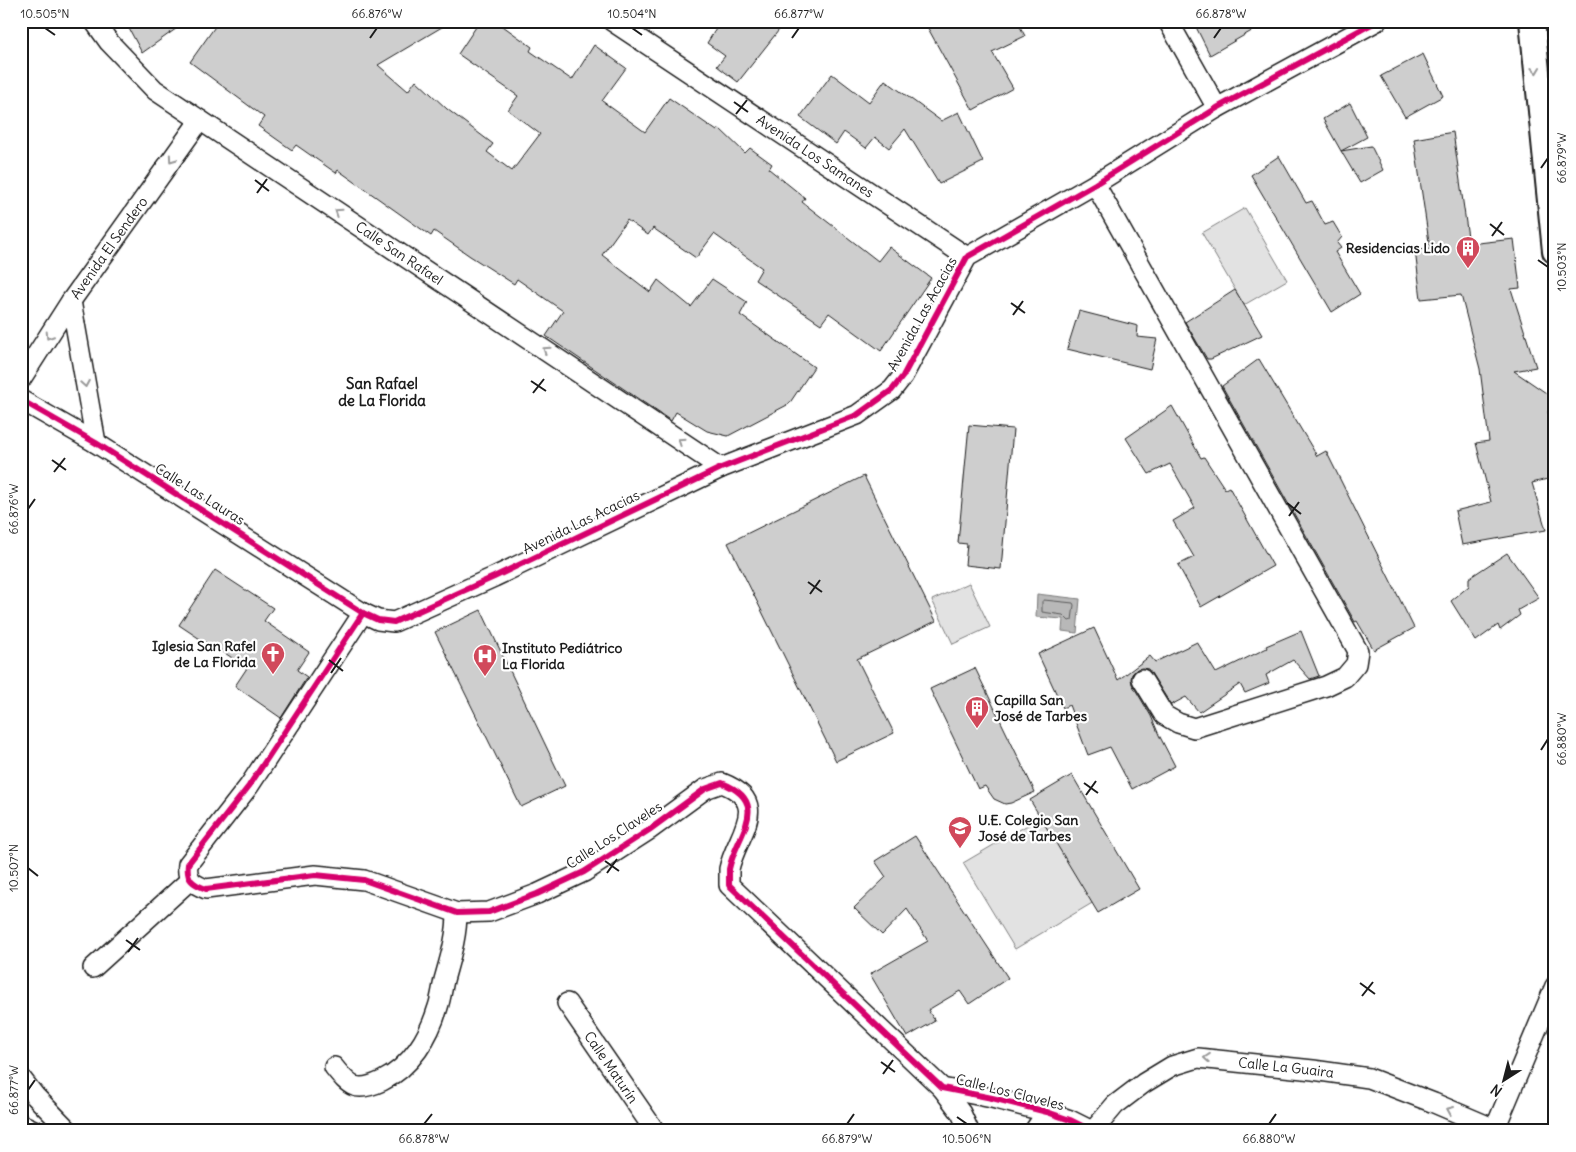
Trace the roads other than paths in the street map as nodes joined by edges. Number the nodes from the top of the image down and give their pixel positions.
1 (94, 21) edge
2 (612, 21) edge
3 (1168, 21) edge
4 (1377, 21) edge
5 (1532, 21) edge
6 (1217, 108) junction
7 (200, 120) junction
8 (1095, 184) junction
9 (1555, 251) edge
10 (967, 257) junction
11 (71, 301) junction
12 (21, 379) edge
13 (21, 400) edge
14 (96, 443) junction
15 (721, 468) junction
16 (363, 613) junction
17 (1142, 679) dead end
18 (190, 880) junction
19 (457, 913) junction
20 (93, 968) dead end
21 (1555, 986) edge
22 (567, 1003) dead end
23 (334, 1066) dead end
24 (21, 1078) edge
25 (942, 1088) junction
26 (1047, 1112) junction
27 (21, 1124) edge
28 (1495, 1130) edge
29 (36, 1131) edge
30 (69, 1131) edge
31 (655, 1131) edge
32 (969, 1131) edge
33 (1034, 1131) edge
34 (1093, 1131) edge

1 - 7 street, Calle San Rafael
2 - 10 street, Avenida Los Samanes
3 - 6 street
4 - 6 street, Avenida Las Acacias
5 -> 9 street
6 - 8 street, Avenida Las Acacias
7 -> 11 street, Avenida El Sendero
15 -> 7 street, Calle San Rafael
8 - 10 street, Avenida Las Acacias
8 - 17 street
10 - 15 street, Avenida Las Acacias
11 -> 12 street, Avenida El Sendero
11 -> 14 street
13 - 14 street, Calle Las Lauras
14 - 16 street, Calle Las Lauras
15 - 16 street, Avenida Las Acacias
16 - 18 street
18 - 19 street, Calle Los Claveles
18 - 20 street
19 - 23 street
19 - 25 street, Calle Los Claveles
21 - 28 street
22 - 31 street, Calle Maturín
24 - 30 street
25 - 26 street, Calle Los Claveles
25 - 32 street
26 - 33 street
26 - 34 street, Calle Los Claveles
27 - 29 street
28 -> 34 street, Calle La Guaira

